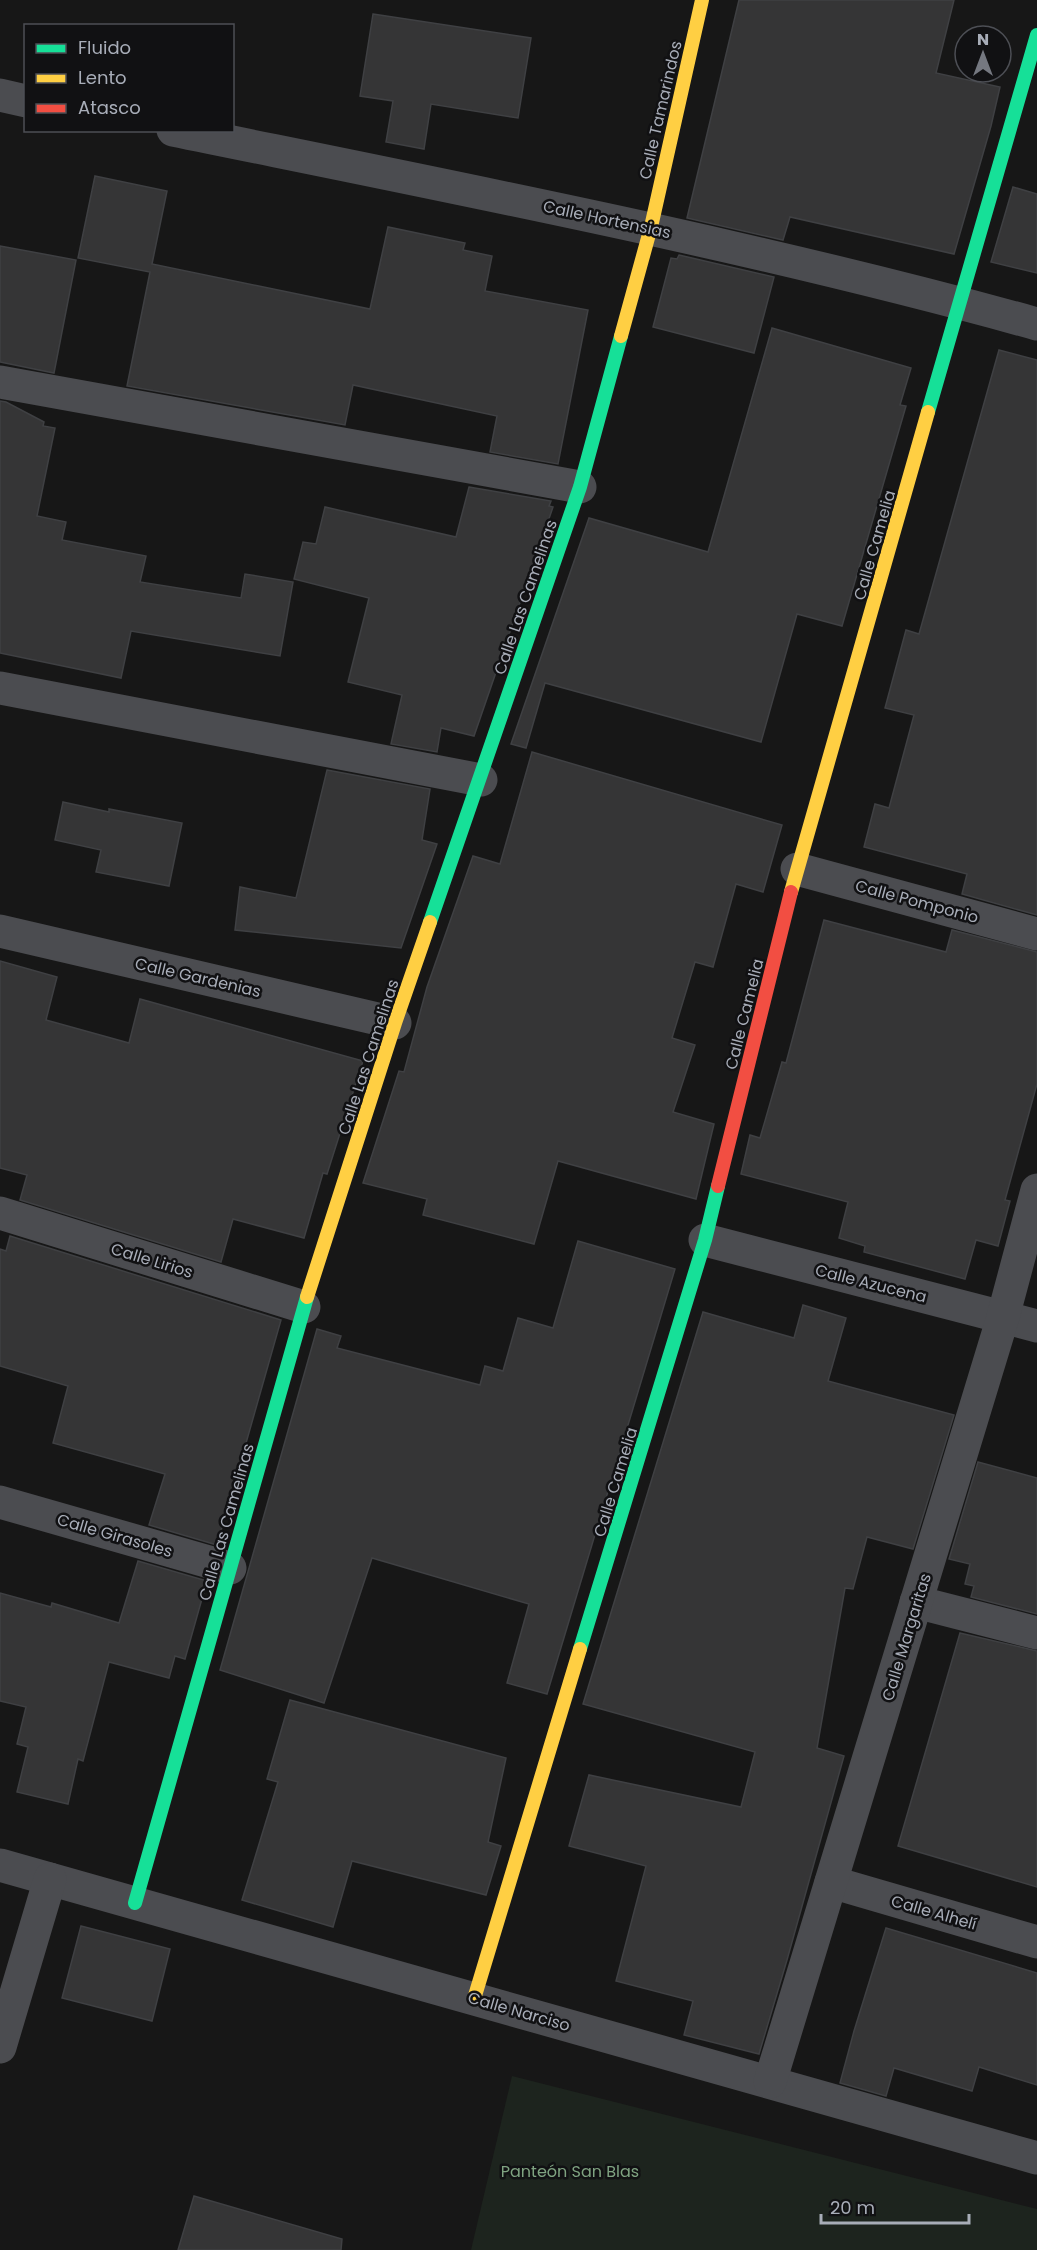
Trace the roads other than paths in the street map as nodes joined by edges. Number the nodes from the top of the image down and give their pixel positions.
1 (702, 0) edge
2 (1037, 35) edge
3 (0, 95) edge
4 (24, 100) edge
5 (183, 132) edge
6 (651, 227) junction
7 (962, 303) junction
8 (1037, 324) edge
9 (0, 382) edge
10 (580, 487) junction
11 (0, 687) edge
12 (481, 780) junction
13 (797, 869) junction
14 (0, 931) edge
15 (1037, 934) edge
16 (395, 1023) junction
17 (1037, 1190) edge
18 (0, 1213) edge
19 (705, 1240) junction
20 (304, 1307) junction
21 (1003, 1317) junction
22 (1037, 1326) edge
23 (0, 1502) edge
24 (230, 1568) junction
25 (916, 1602) junction
26 (1037, 1633) edge
27 (0, 1865) edge
28 (50, 1879) junction
29 (831, 1882) junction
30 (135, 1903) junction
31 (1037, 1942) edge
32 (474, 1999) junction
33 (0, 2047) edge
34 (770, 2082) junction
35 (1037, 2158) edge

1 - 6 street, Calle Tamarindos
2 - 7 street, Calle Camelia
3 - 4 street
5 - 6 street, Calle Hortensias
6 - 7 street, Calle Hortensias
6 - 10 street, Calle Las Camelinas
7 - 8 street, Calle Hortensias
7 - 13 street, Calle Camelia
9 - 10 street
10 - 12 street, Calle Las Camelinas
11 - 12 street
12 - 16 street, Calle Las Camelinas
13 - 15 street, Calle Pomponio
13 - 19 street, Calle Camelia
14 - 16 street, Calle Gardenias
16 - 20 street, Calle Las Camelinas
17 - 21 street, Calle Margaritas
18 - 20 street, Calle Lirios
19 - 21 street, Calle Azucena
19 - 32 street, Calle Camelia
20 - 24 street, Calle Las Camelinas
21 - 22 street, Calle Azucena
21 - 25 street, Calle Margaritas
23 - 24 street, Calle Girasoles
24 - 30 street, Calle Las Camelinas
25 - 26 street
25 - 29 street, Calle Margaritas
27 - 28 street, Calle Narciso
28 - 30 street, Calle Narciso
28 - 33 street
29 - 31 street, Calle Alhelí
29 - 34 street, Calle Margaritas
30 - 32 street, Calle Narciso
32 - 34 street, Calle Narciso
34 - 35 street, Calle Narciso

